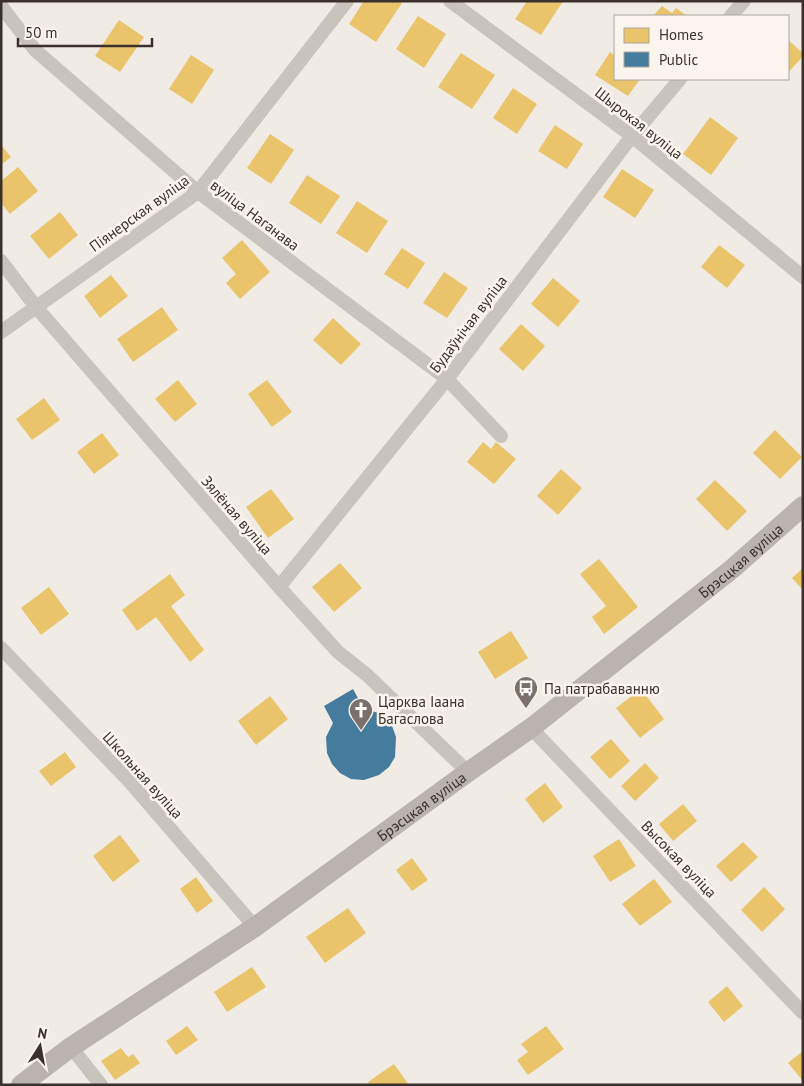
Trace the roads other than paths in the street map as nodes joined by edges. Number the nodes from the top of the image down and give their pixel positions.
1 (347, 1) edge
2 (450, 1) edge
3 (744, 1) edge
4 (1, 6) edge
5 (732, 15) edge
6 (679, 80) edge
7 (632, 136) junction
8 (198, 192) junction
9 (1, 261) edge
10 (803, 277) edge
11 (36, 307) junction
12 (1, 332) edge
13 (447, 379) junction
14 (501, 436) dead end
15 (803, 506) edge
16 (279, 587) junction
17 (1, 648) edge
18 (531, 728) junction
19 (468, 772) junction
20 (255, 927) junction
21 (803, 1012) edge
22 (71, 1047) junction
23 (21, 1085) edge
24 (100, 1085) edge

1 - 8 street, Піянерская вуліца
2 - 7 street, Шырокая вуліца
3 - 5 street
4 - 8 street, вуліца Наганава
6 - 7 street, Будаўнічая вуліца
7 - 10 street, Шырокая вуліца
7 - 13 street, Будаўнічая вуліца
8 - 11 street, Піянерская вуліца
8 - 13 street, вуліца Наганава
9 - 11 street, Зялёная вуліца
11 - 12 street, Піянерская вуліца
11 - 16 street, Зялёная вуліца
13 - 14 street, вуліца Наганава
13 - 16 street, Будаўнічая вуліца
15 - 18 street, Брэсцкая вуліца
16 - 19 street, Зялёная вуліца
17 - 20 street, Школьная вуліца
18 - 19 street, Брэсцкая вуліца
18 - 21 street, Высокая вуліца
19 - 20 street, Брэсцкая вуліца
20 - 22 street, Брэсцкая вуліца
22 - 23 street, Брэсцкая вуліца
22 - 24 street

